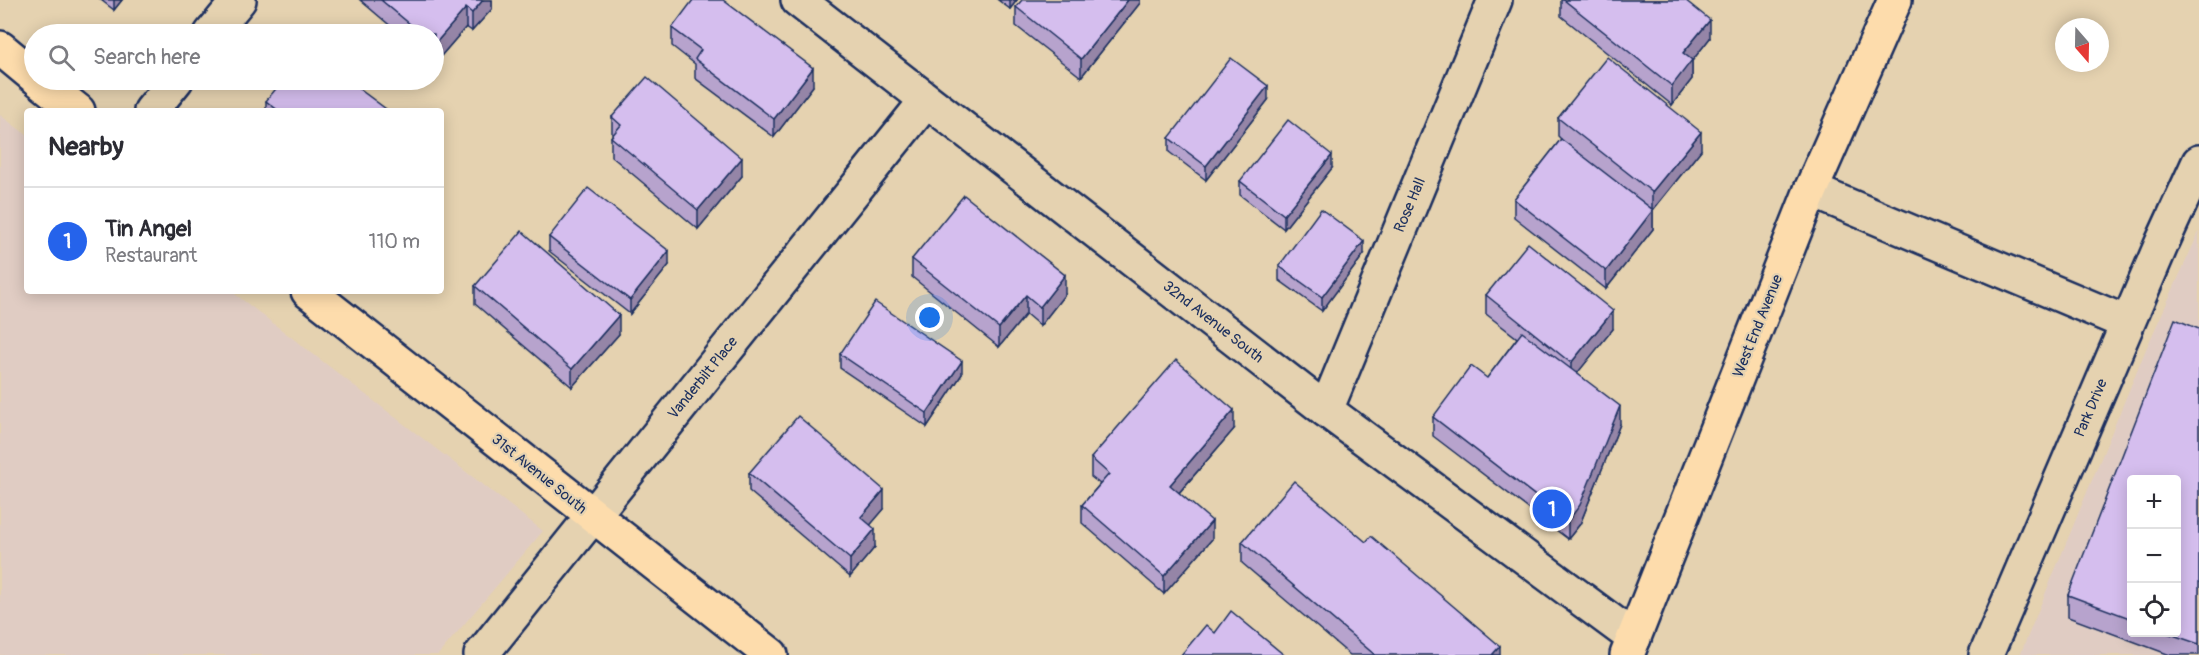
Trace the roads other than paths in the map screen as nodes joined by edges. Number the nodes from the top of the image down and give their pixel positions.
1 (239, 0) edge
2 (798, 0) edge
3 (1495, 0) edge
4 (1895, 0) edge
5 (219, 24) edge
6 (0, 48) edge
7 (24, 68) edge
8 (52, 90) edge
9 (168, 90) edge
10 (926, 101) junction
11 (74, 108) edge
12 (153, 108) edge
13 (2199, 162) edge
14 (1811, 190) junction
15 (312, 294) edge
16 (2127, 323) junction
17 (1326, 410) junction
18 (593, 516) junction
19 (1630, 646) edge
20 (481, 655) edge
21 (771, 655) edge
22 (1986, 655) edge

1 - 5 street
2 - 10 street, 32nd Avenue South
3 - 17 street, Rose Hall
4 - 14 main road, West End Avenue
6 - 7 main road
8 - 11 main road
9 - 12 street
10 - 17 street, 32nd Avenue South
10 - 18 street, Vanderbilt Place
13 - 16 street, Park Drive
14 - 16 street
14 - 19 main road, West End Avenue
15 - 18 main road, 31st Avenue South
16 - 22 street, Park Drive
17 - 19 street, 32nd Avenue South
18 - 20 street, Vanderbilt Place
18 - 21 main road, 31st Avenue South

